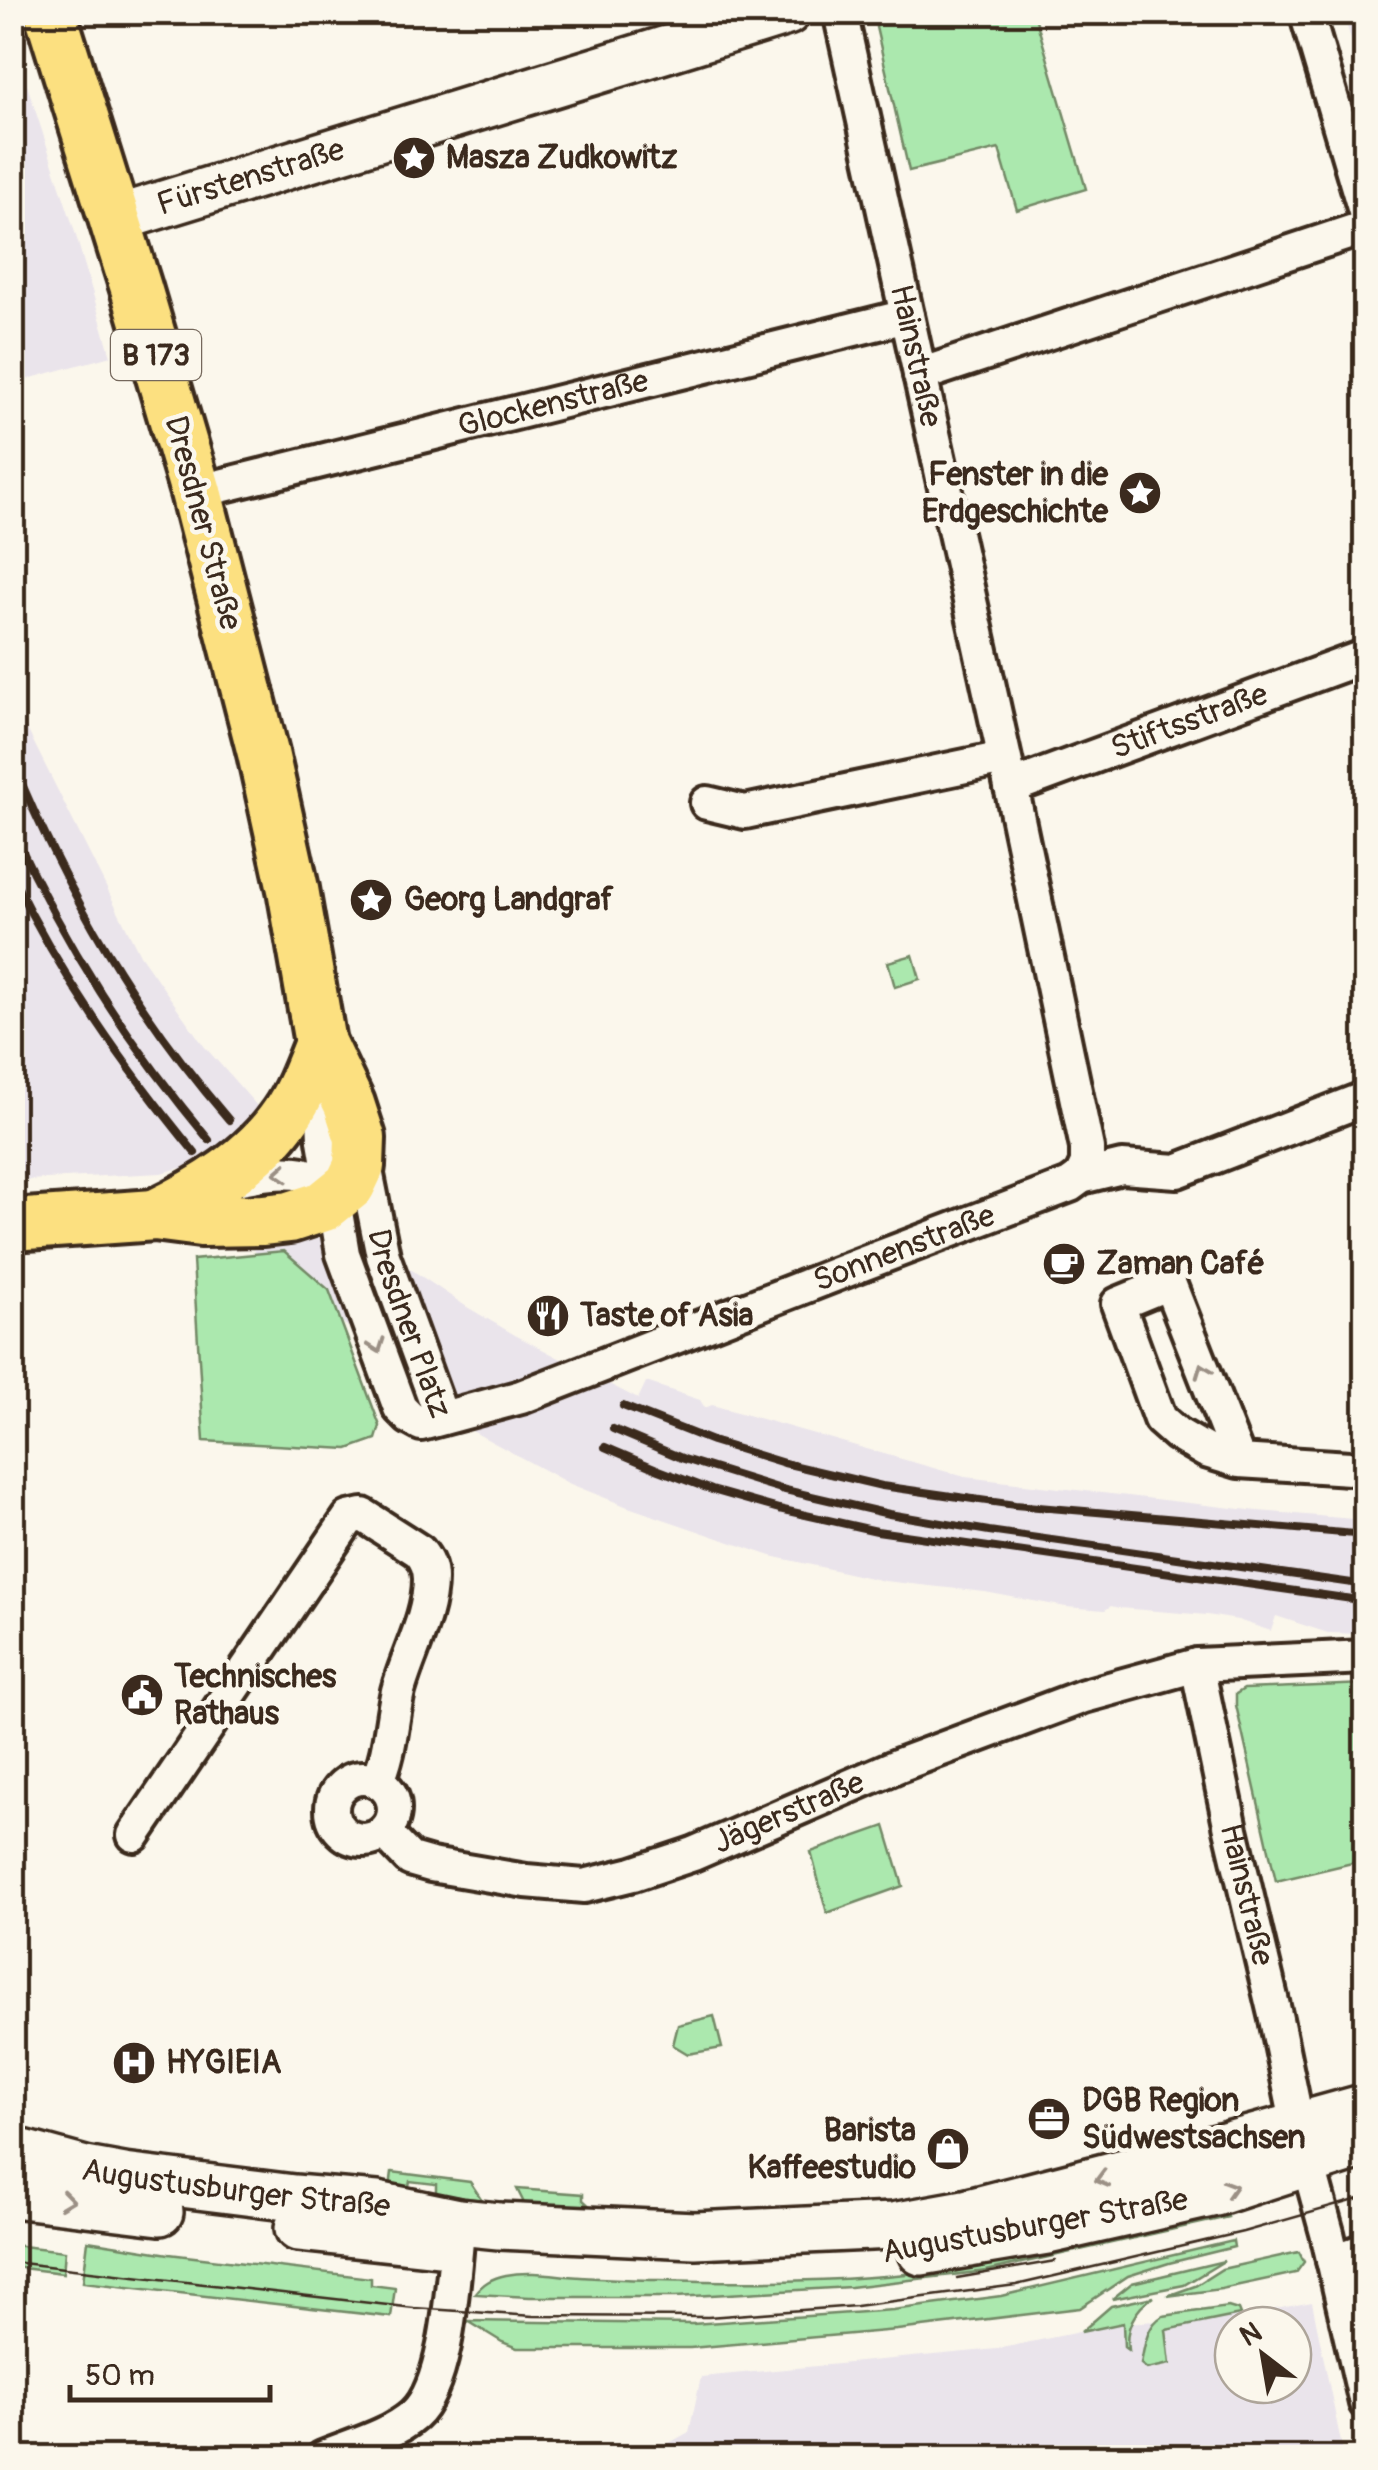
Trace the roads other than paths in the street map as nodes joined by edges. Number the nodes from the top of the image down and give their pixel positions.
1 (50, 12) edge
2 (787, 12) edge
3 (840, 12) edge
4 (1306, 12) edge
5 (1366, 214) edge
6 (114, 219) junction
7 (1366, 226) edge
8 (907, 316) junction
9 (920, 375) junction
10 (196, 492) junction
11 (1366, 656) edge
12 (1007, 772) junction
13 (707, 803) dead end
14 (320, 1043) junction
15 (1366, 1098) edge
16 (360, 1138) junction
17 (1082, 1176) junction
18 (215, 1182) junction
19 (335, 1193) junction
20 (154, 1215) junction
21 (12, 1225) edge
22 (379, 1242) junction
23 (343, 1254) joint
24 (442, 1418) junction
25 (1238, 1461) junction
26 (1366, 1470) edge
27 (1366, 1657) edge
28 (1197, 1664) junction
29 (377, 1782) junction
30 (384, 1832) junction
31 (134, 1834) dead end
32 (1366, 2107) edge
33 (1366, 2144) edge
34 (1302, 2145) junction
35 (12, 2150) edge
36 (12, 2194) edge
37 (458, 2233) junction
38 (1366, 2250) edge
39 (1332, 2260) junction
40 (1366, 2403) edge
41 (323, 2458) edge

1 - 6 main road, Dresdner Straße / B 173
2 - 6 main road, Fürstenstraße
3 - 8 street, Hainstraße
4 - 5 street
6 - 10 main road, Dresdner Straße / B 173
7 - 9 street
8 - 9 street, Hainstraße
8 - 10 street, Glockenstraße
9 - 12 street, Hainstraße
10 - 14 main road, Dresdner Straße / B 173
11 - 12 street, Stiftsstraße
12 - 13 street
12 - 17 street, Hainstraße
14 - 16 main road, Dresdner Straße / B 173
14 - 18 main road
14 - 19 street, Dresdner Straße
15 - 17 street, Sonnenstraße
16 - 19 main road
16 - 22 street, Dresdner Platz
17 - 24 street, Sonnenstraße
19 -> 18 street
18 - 20 main road
19 - 20 main road
19 - 22 street
19 - 23 street, Dresdner Straße
20 - 21 main road
22 - 24 street, Dresdner Platz
23 -> 24 street, Dresdner Platz
25 -> 25 street
25 - 26 street
27 - 28 street, Jägerstraße
28 - 30 street, Jägerstraße
28 - 34 street, Hainstraße
29 - 30 street
29 - 30 street
29 - 31 street
32 - 34 main road, Augustusburger Straße
33 - 34 main road, Augustusburger Straße
34 - 37 main road, Augustusburger Straße
34 - 39 street, Hainstraße
35 - 37 main road, Augustusburger Straße
36 -> 37 main road, Augustusburger Straße
37 - 41 street
38 - 39 street
39 - 40 street, Hainstraße

